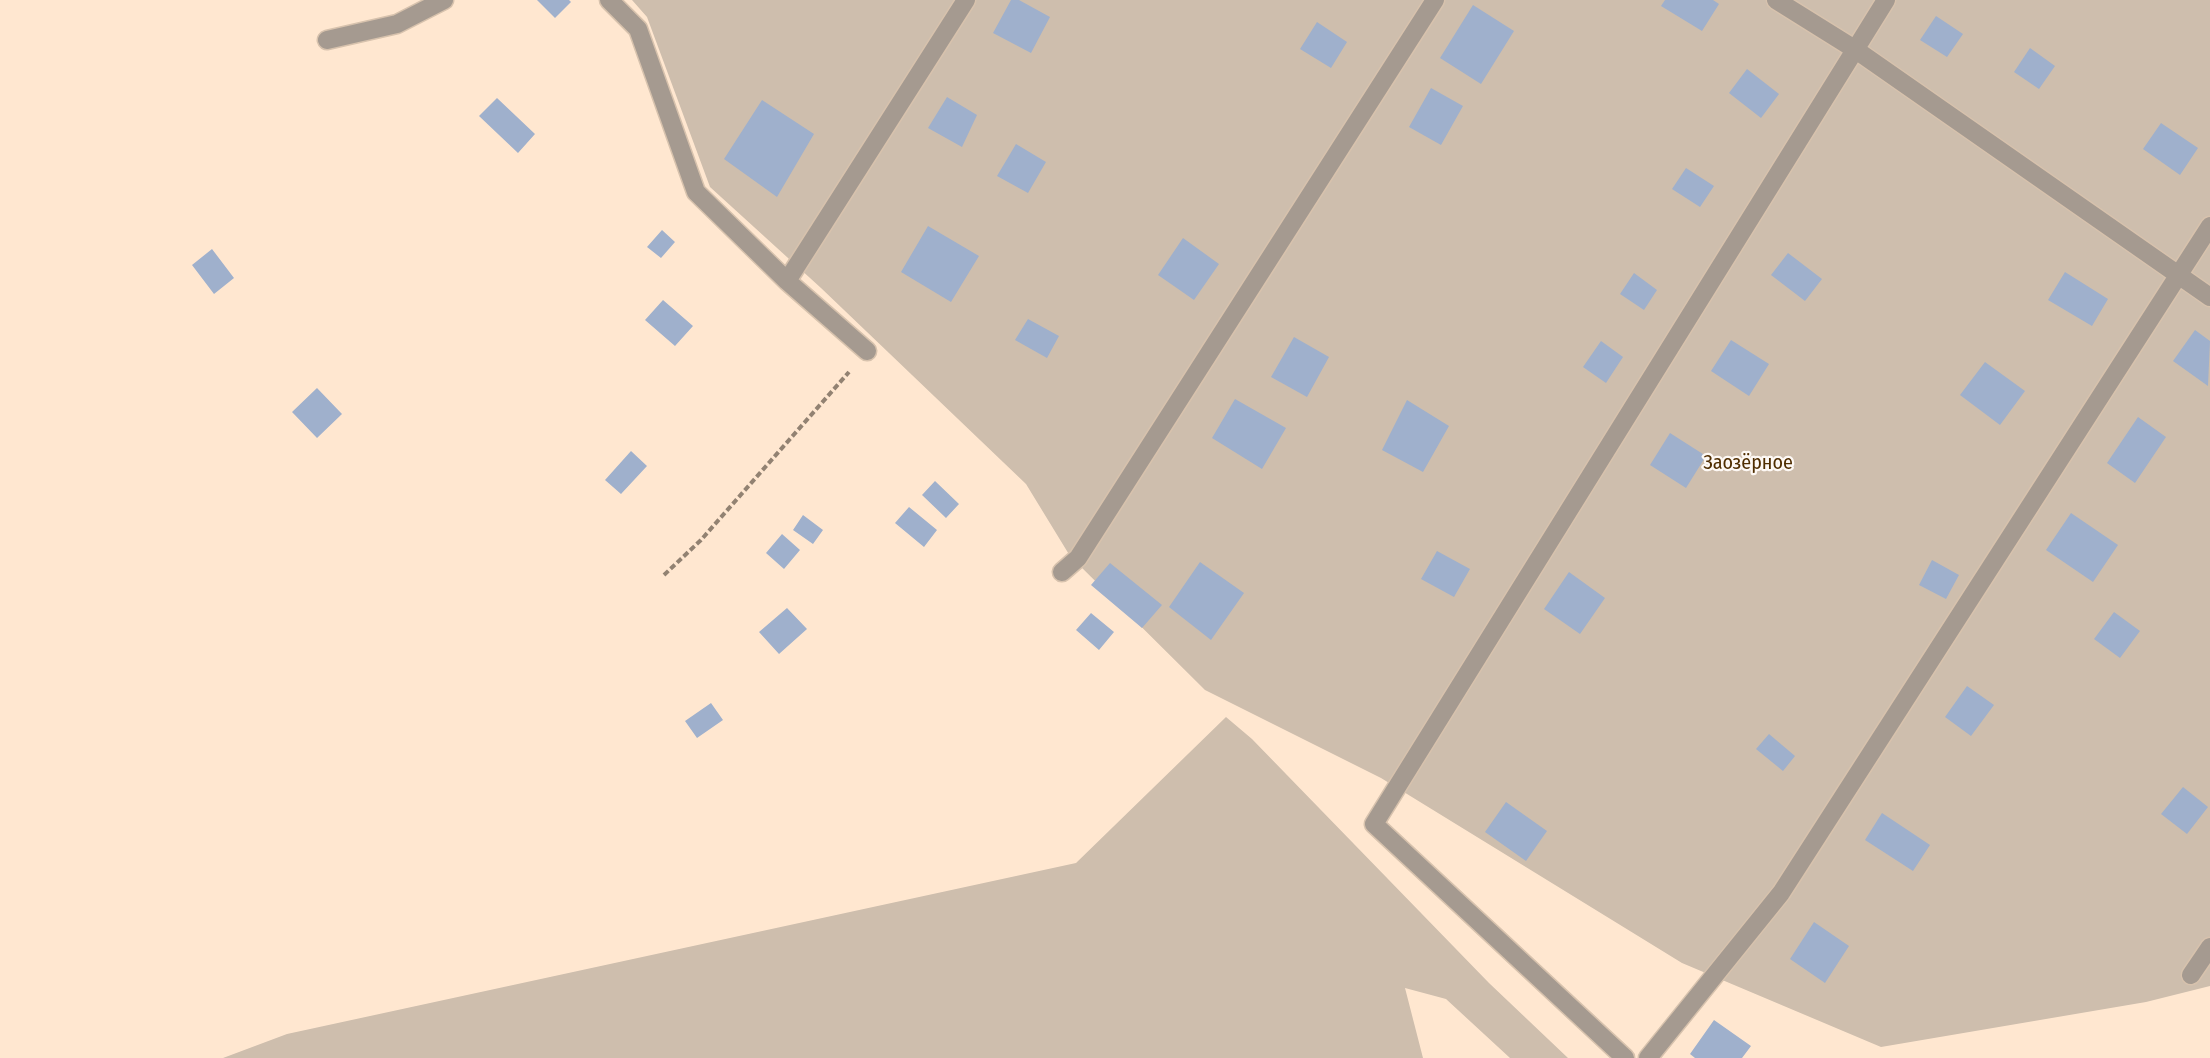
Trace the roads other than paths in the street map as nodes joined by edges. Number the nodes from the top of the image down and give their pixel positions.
1 (444, 0) edge
2 (609, 0) edge
3 (966, 0) edge
4 (1435, 0) edge
5 (1776, 0) edge
6 (1886, 0) edge
7 (327, 40) dead end
8 (1856, 50) junction
9 (2210, 226) edge
10 (2180, 276) junction
11 (787, 281) junction
12 (2210, 297) edge
13 (867, 351) road end
14 (1062, 572) dead end
15 (2210, 947) edge
16 (2191, 975) dead end
17 (1625, 1058) edge
18 (1648, 1058) edge

1 - 7 street
2 - 11 street
3 - 11 street
4 - 14 street
5 - 8 street
6 - 8 street
8 - 10 street
8 - 17 street
9 - 10 street
10 - 12 street
10 - 18 street
11 - 13 street
15 - 16 street

